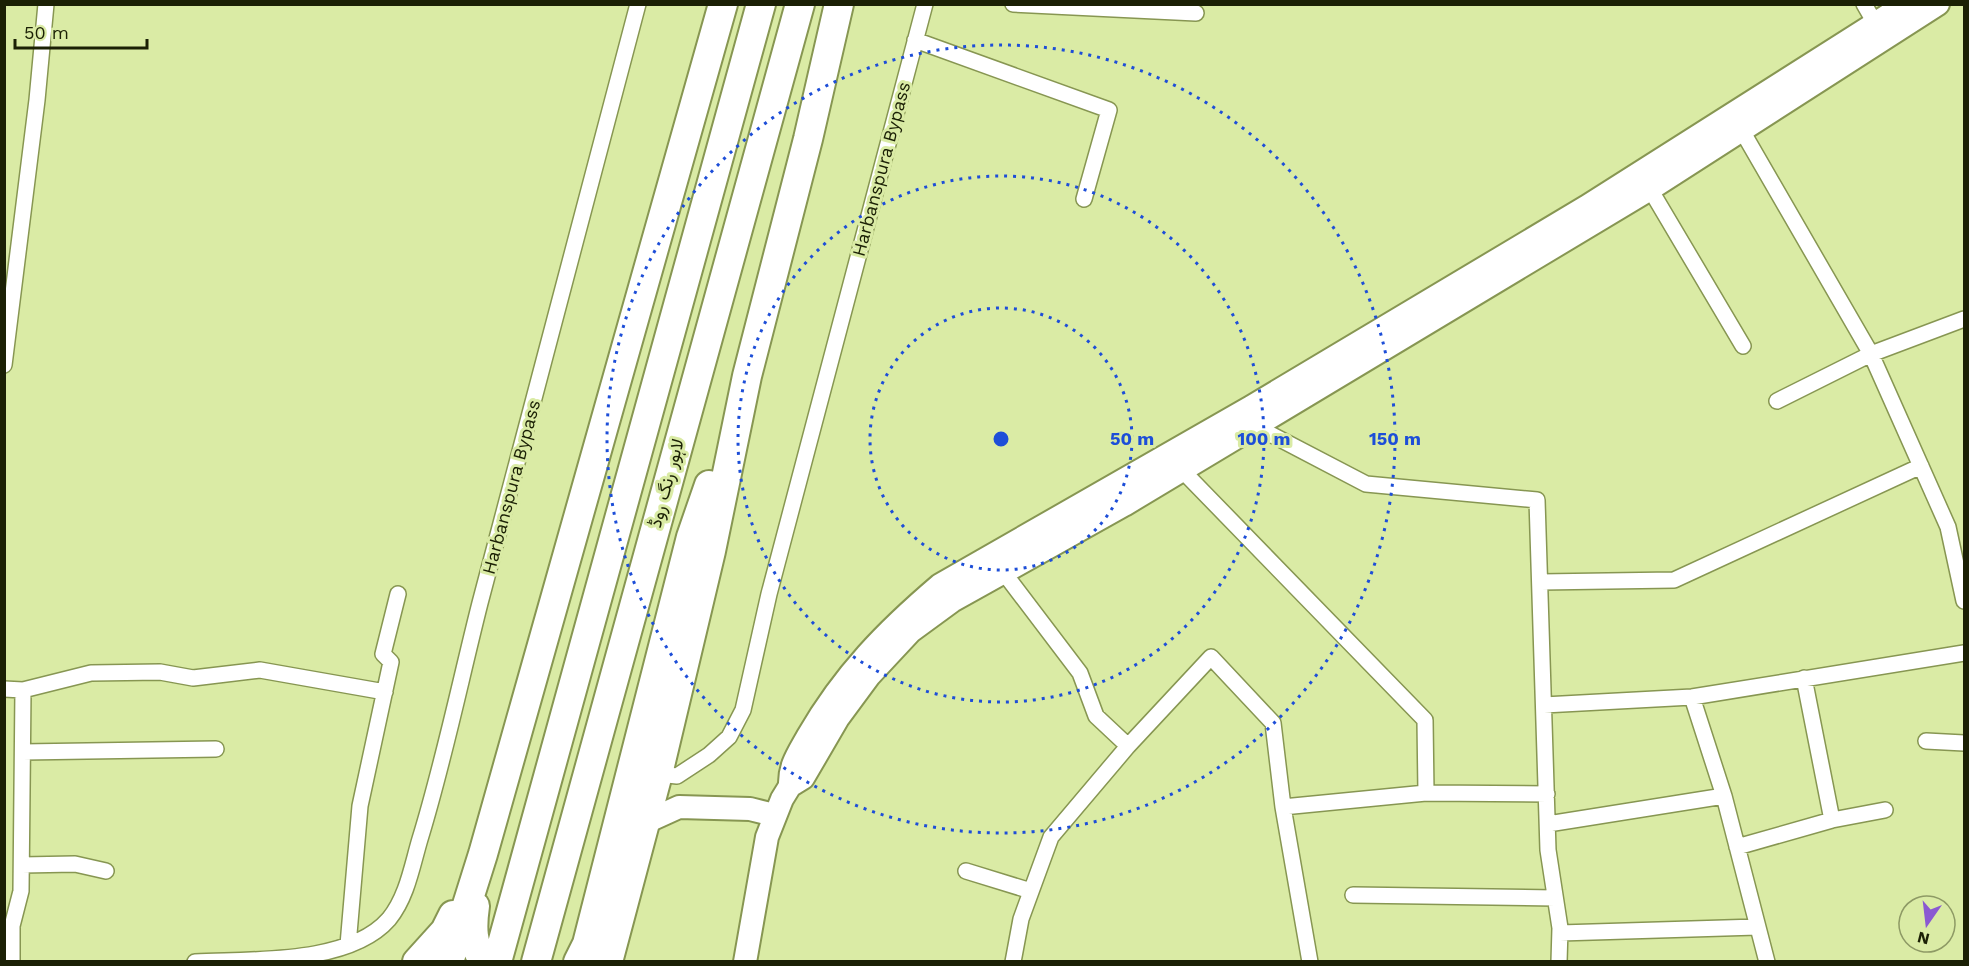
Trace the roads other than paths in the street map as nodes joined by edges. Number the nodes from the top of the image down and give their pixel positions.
1 (46, 4) edge
2 (638, 4) edge
3 (723, 4) edge
4 (761, 4) edge
5 (800, 4) edge
6 (839, 4) edge
7 (925, 4) edge
8 (1013, 4) edge
9 (1863, 4) edge
10 (1906, 4) edge
11 (1938, 4) edge
12 (1196, 13) dead end
13 (1880, 32) junction
14 (915, 40) junction
15 (1741, 129) junction
16 (1650, 189) junction
17 (1084, 199) dead end
18 (8, 302) edge
19 (1965, 319) edge
20 (1743, 346) dead end
21 (1871, 354) junction
22 (4, 365) edge
23 (747, 376) junction
24 (1777, 401) dead end
25 (1231, 418) junction
26 (1254, 425) junction
27 (1174, 463) junction
28 (1921, 466) junction
29 (990, 555) junction
30 (1005, 573) junction
31 (1541, 582) junction
32 (398, 594) dead end
33 (1965, 601) edge
34 (1965, 653) edge
35 (1804, 678) junction
36 (4, 689) edge
37 (23, 690) junction
38 (385, 692) junction
39 (1692, 696) junction
40 (1544, 705) junction
41 (1926, 741) dead end
42 (1965, 743) edge
43 (1128, 746) junction
44 (216, 749) dead end
45 (23, 752) junction
46 (658, 774) junction
47 (790, 786) junction
48 (1426, 793) junction
49 (1547, 794) junction
50 (1724, 796) junction
51 (1283, 807) junction
52 (1885, 810) dead end
53 (774, 815) junction
54 (1832, 820) junction
55 (646, 822) junction
56 (1548, 824) junction
57 (1737, 847) junction
58 (483, 854) junction
59 (22, 865) junction
60 (106, 871) dead end
61 (966, 871) dead end
62 (1031, 891) junction
63 (1353, 895) dead end
64 (1555, 898) junction
65 (623, 909) junction
66 (1757, 927) junction
67 (1560, 933) junction
68 (348, 945) junction
69 (12, 962) edge
70 (195, 962) edge
71 (417, 962) edge
72 (449, 962) edge
73 (484, 962) edge
74 (497, 962) edge
75 (536, 962) edge
76 (578, 962) edge
77 (608, 962) edge
78 (622, 962) edge
79 (745, 962) edge
80 (1013, 962) edge
81 (1310, 962) edge
82 (1559, 962) edge
83 (1767, 962) edge

1 - 18 street
2 - 68 street, Harbanspura Bypass
3 - 58 highway
4 - 74 highway, لاہور رنگ روڈ
5 - 75 highway, لاہور رنگ روڈ
6 - 23 highway
7 - 14 street, Harbanspura Bypass
8 - 12 street
9 - 13 street
10 - 13 main road
11 - 13 main road
13 - 15 main road
13 - 25 main road
14 - 17 street
14 - 46 street, Harbanspura Bypass
15 - 16 main road
15 - 21 street
16 - 20 street
16 - 26 main road
18 - 22 street
19 - 21 street
21 - 24 street
21 - 28 street
23 - 46 highway
23 - 76 highway
25 - 26 street
25 - 27 main road
26 - 27 main road
26 - 31 street
27 - 29 main road
27 - 30 main road
27 - 48 street
28 - 31 street
28 - 33 street
29 - 30 street
29 - 47 main road
30 - 43 street
30 - 47 main road
31 - 40 street
32 - 38 street
34 - 35 street
35 - 39 street
35 - 54 street
36 - 37 street
37 - 38 street
37 - 45 street
38 - 68 street
39 - 40 street
39 - 50 street
40 - 49 street
41 - 42 street
43 - 51 street
43 - 62 street
44 - 45 street
45 - 59 street
46 - 55 highway
47 - 53 main road
48 - 49 street
48 - 51 street
49 - 56 street
50 - 56 street
50 - 57 street
51 - 81 street
52 - 54 street
53 - 55 main road
53 - 79 main road
54 - 57 street
55 - 65 highway
56 - 64 street
57 - 66 street
58 - 71 highway
58 - 72 highway
58 - 73 highway
59 - 60 street
59 - 69 street
61 - 62 street
62 - 80 street
63 - 64 street
64 - 67 street
65 - 77 highway
65 - 78 highway
66 - 67 street
66 - 83 street
67 - 82 street
68 - 70 street, Harbanspura Bypass

